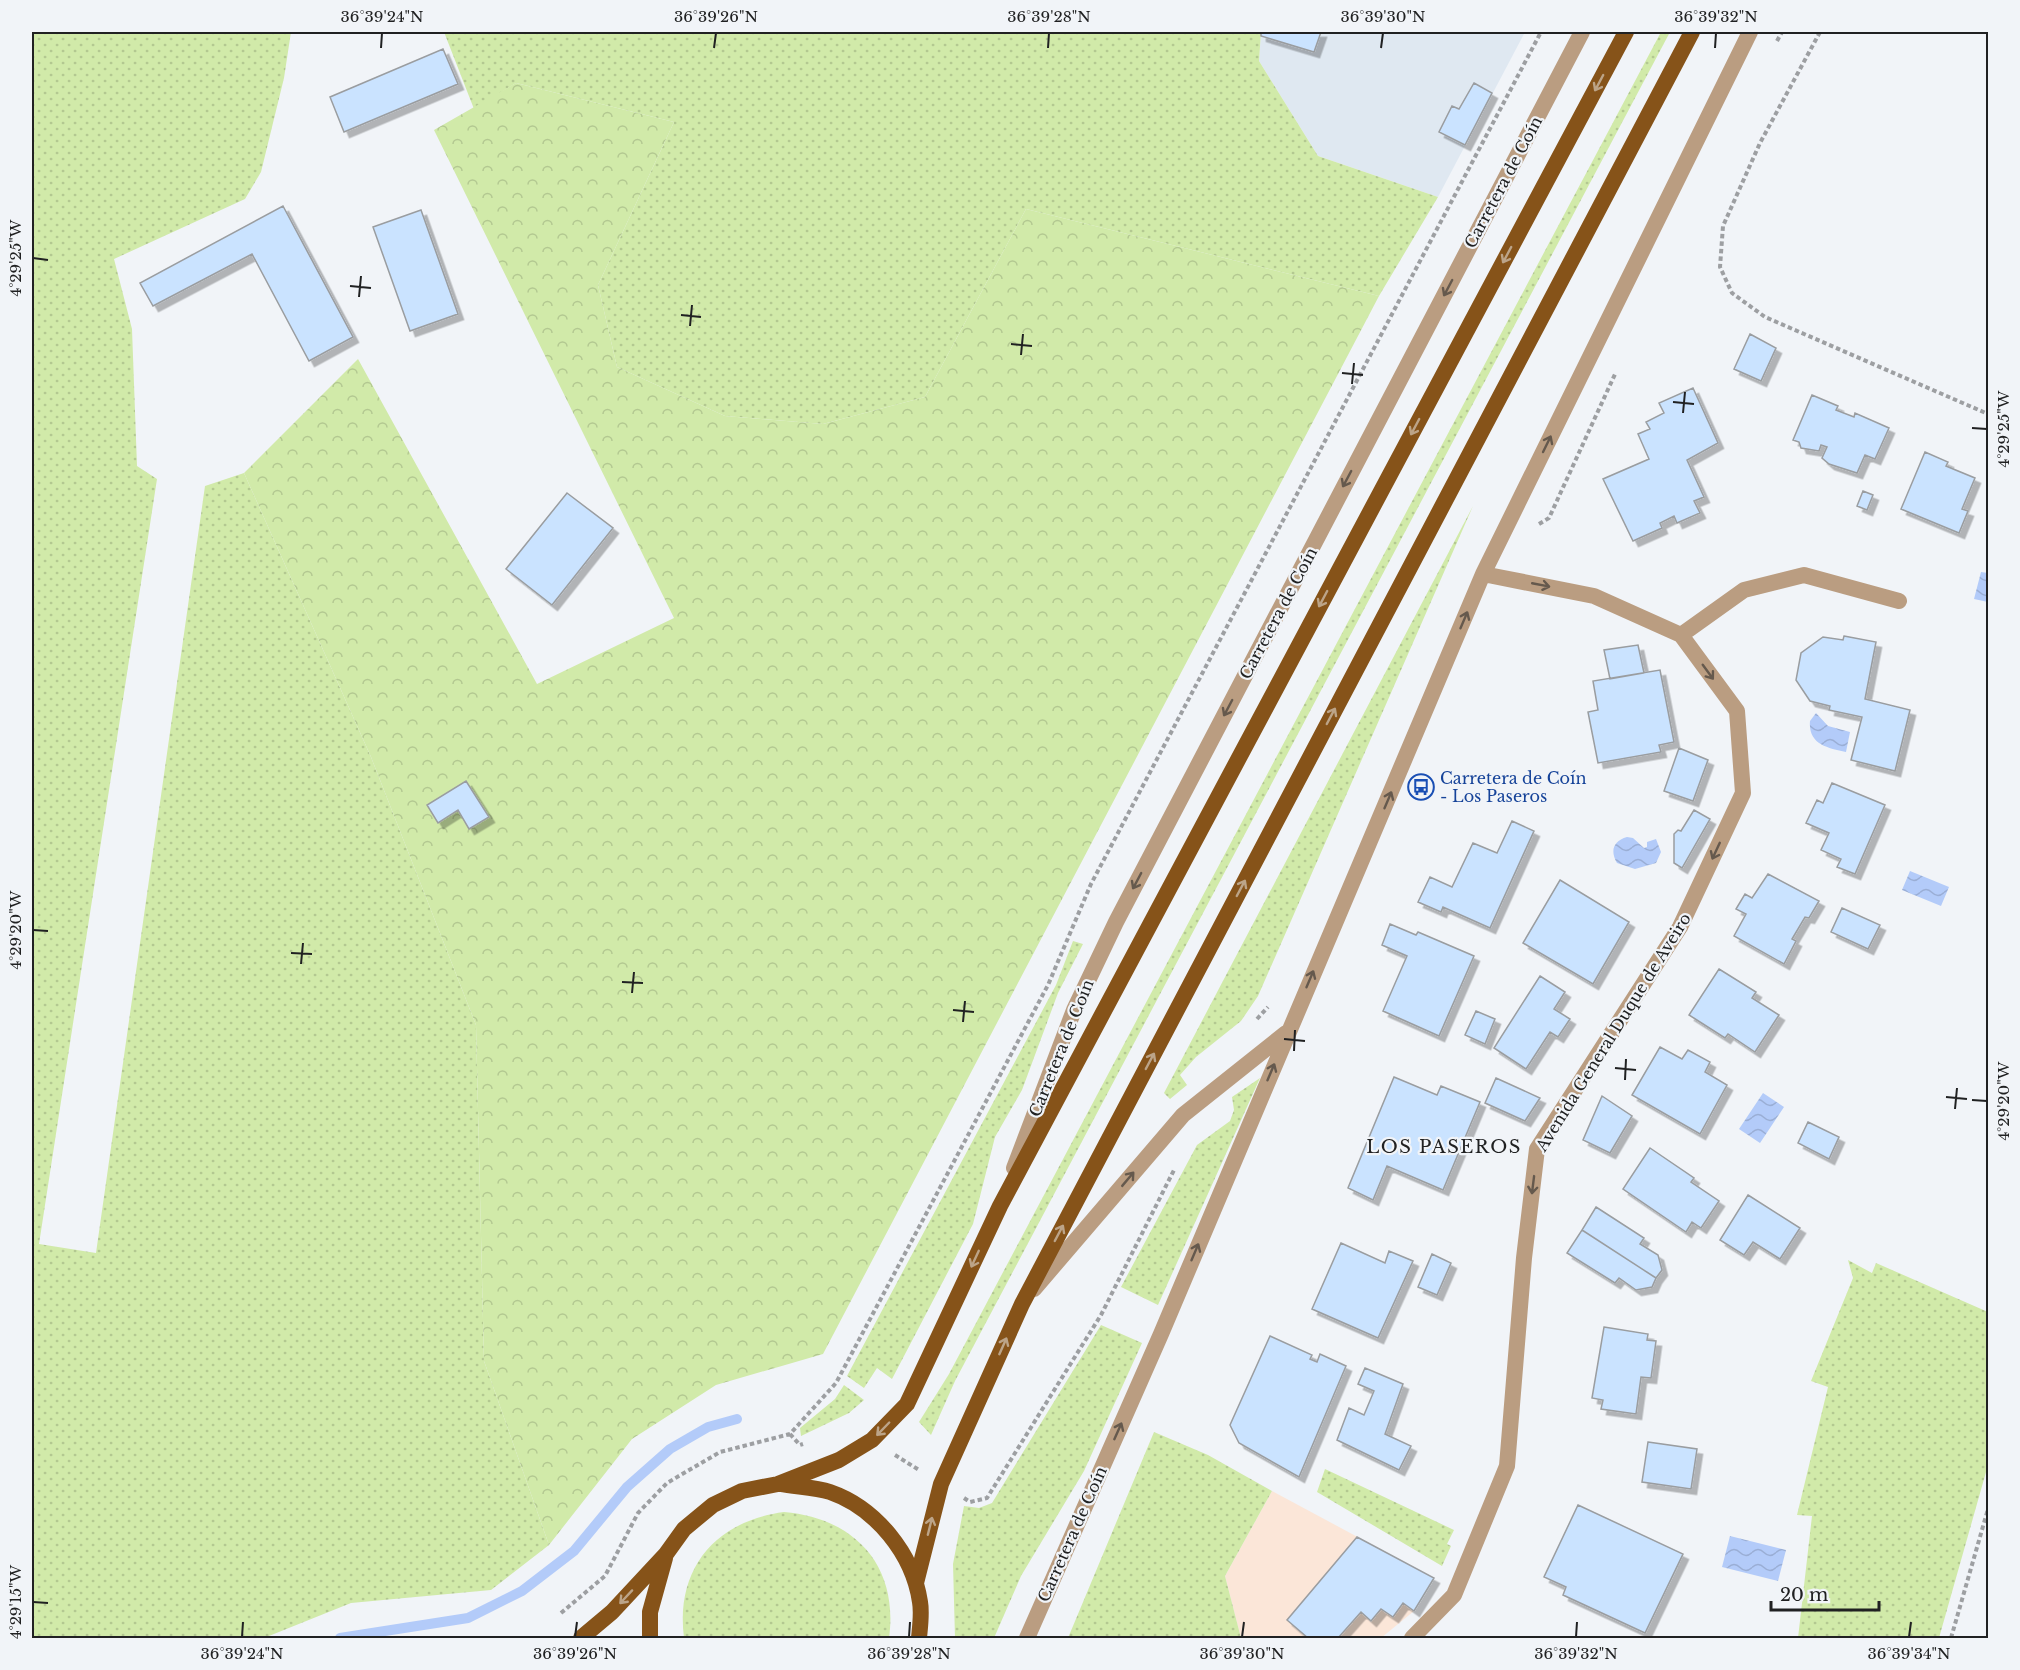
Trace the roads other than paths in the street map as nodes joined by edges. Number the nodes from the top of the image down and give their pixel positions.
1 (1582, 32) edge
2 (1626, 32) edge
3 (1692, 32) edge
4 (1750, 32) edge
5 (1483, 574) junction
6 (1899, 601) dead end
7 (1681, 635) junction
8 (1287, 1032) junction
9 (999, 1206) junction
10 (1022, 1304) junction
11 (778, 1484) junction
12 (666, 1554) junction
13 (916, 1583) junction
14 (581, 1638) edge
15 (650, 1638) edge
16 (920, 1638) edge
17 (1027, 1638) edge
18 (1412, 1638) edge

1 -> 9 street, Carretera de Coín
2 -> 9 main road
10 -> 3 main road
5 -> 4 street, Carretera de Coín
5 -> 7 street, Avenida General Duque de Aveiro
8 -> 5 street, Carretera de Coín
6 - 7 street
7 -> 18 street, Avenida General Duque de Aveiro
10 -> 8 street, Carretera de Coín
17 -> 8 street, Carretera de Coín
9 -> 11 main road
13 -> 10 main road
11 - 12 main road
11 - 13 main road
12 -> 14 main road
12 - 15 main road
13 - 16 main road

